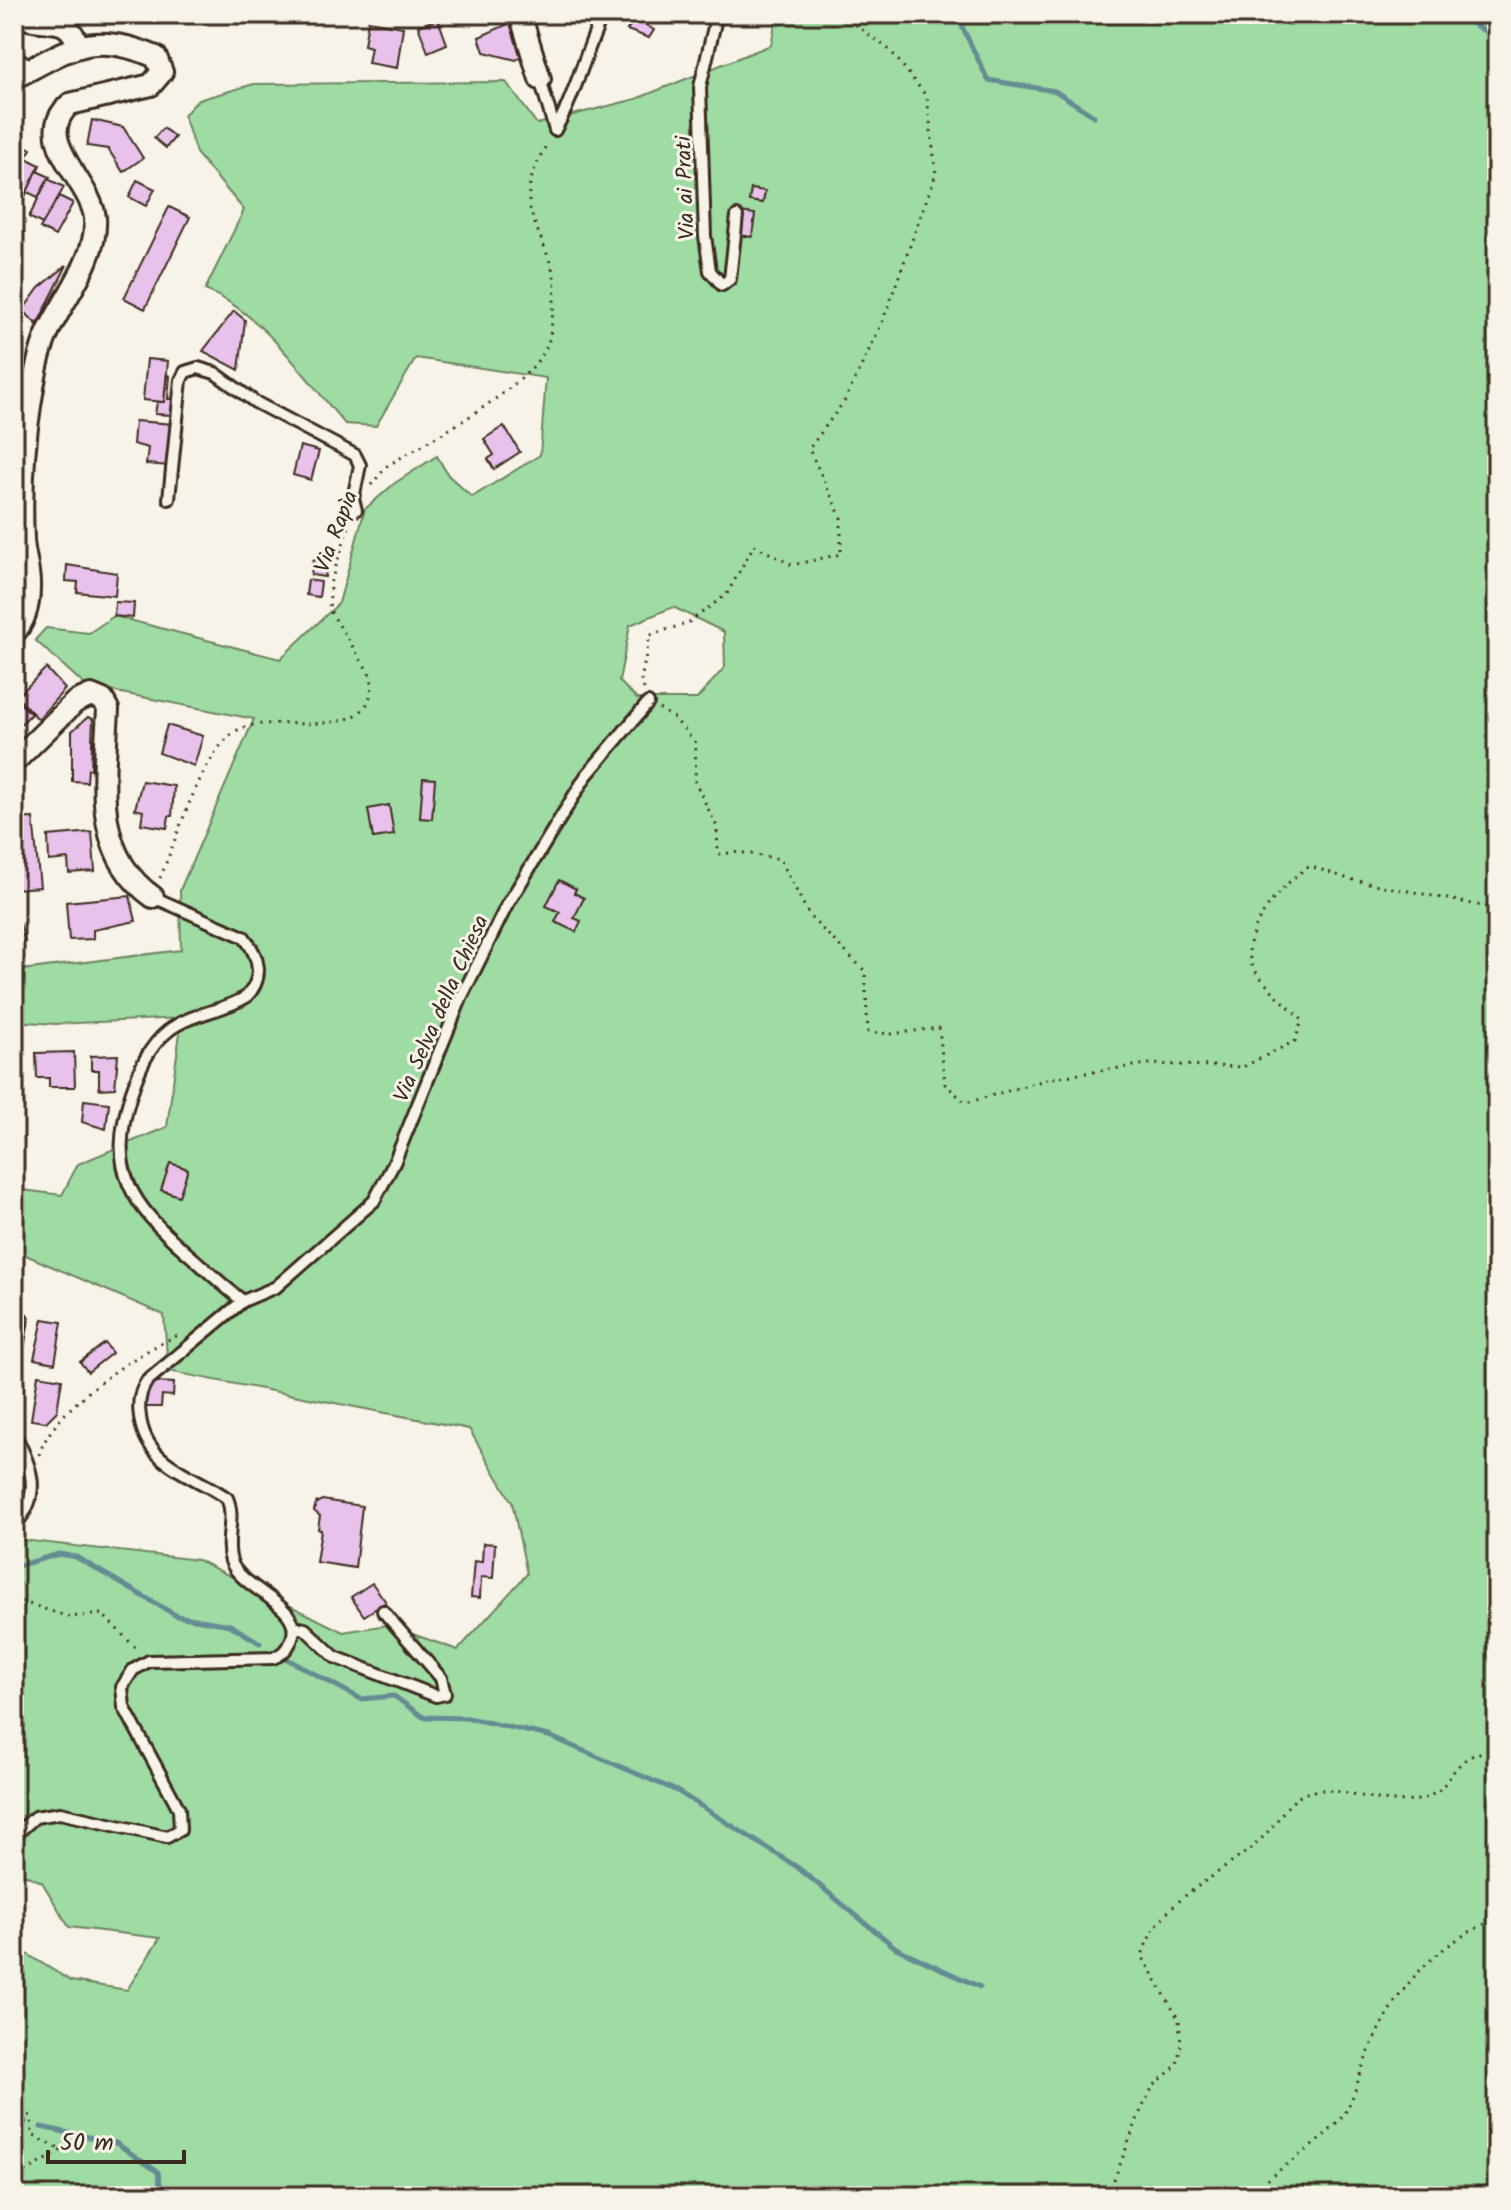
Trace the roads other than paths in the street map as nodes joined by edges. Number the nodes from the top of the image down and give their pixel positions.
1 (18, 14) edge
2 (520, 14) edge
3 (603, 14) edge
4 (717, 14) edge
5 (78, 45) junction
6 (14, 74) edge
7 (540, 79) joint
8 (737, 216) dead end
9 (169, 499) dead end
10 (356, 510) road end
11 (14, 580) edge
12 (28, 600) junction
13 (14, 633) edge
14 (648, 703) road end
15 (14, 762) edge
16 (153, 897) joint
17 (243, 1301) junction
18 (22, 1319) dead end
19 (14, 1366) edge
20 (14, 1433) edge
21 (14, 1526) edge
22 (383, 1611) dead end
23 (295, 1627) junction
24 (14, 1836) edge

1 - 5 street
2 - 7 street
3 - 7 lane
4 - 8 lane, Via ai Prati
5 - 6 street
5 - 12 street
9 - 10 lane
11 - 12 street
12 - 13 street
14 - 17 lane, Via Selva della Chiesa
15 - 16 street
16 - 17 lane
17 - 23 lane, Via Selva della Chiesa
18 - 19 lane
20 - 21 lane
22 - 23 lane
23 - 24 lane

